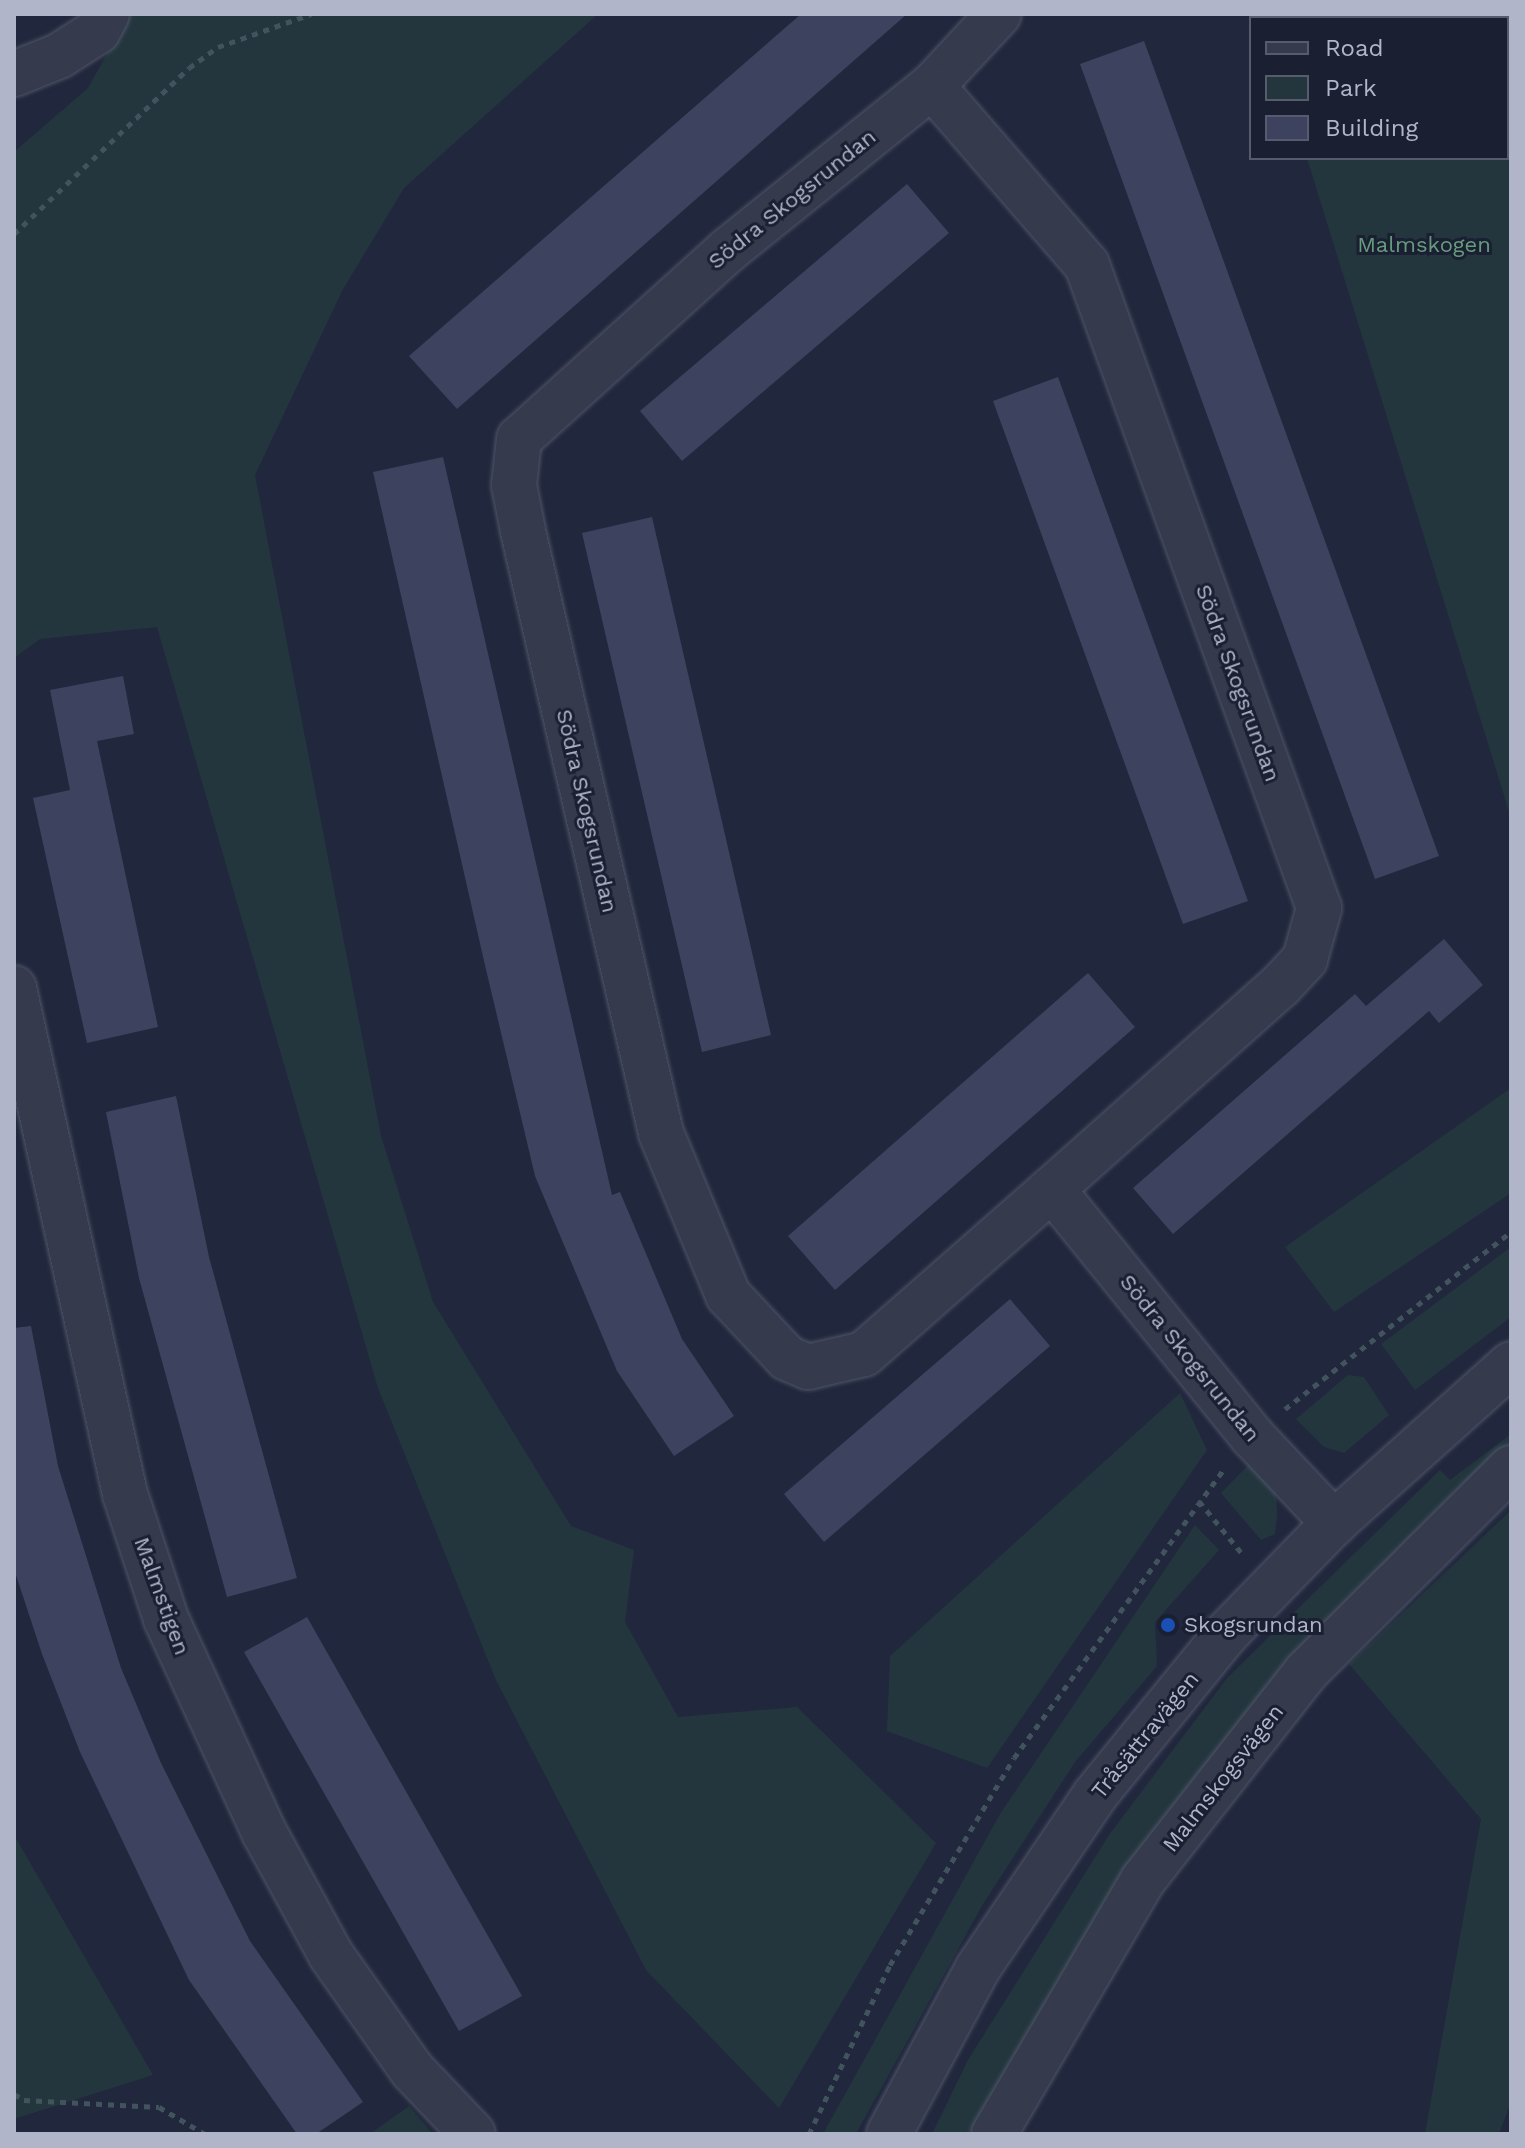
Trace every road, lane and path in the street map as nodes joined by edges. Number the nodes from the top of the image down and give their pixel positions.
1 (107, 14) edge
2 (311, 14) edge
3 (999, 14) edge
4 (14, 74) edge
5 (932, 86) junction
6 (14, 234) edge
7 (14, 988) edge
8 (1052, 1189) junction
9 (1511, 1232) edge
10 (1511, 1364) edge
11 (1252, 1436) junction
12 (1511, 1468) edge
13 (1199, 1501) junction
14 (1334, 1523) junction
15 (1246, 1559) dead end
16 (14, 2094) edge
17 (205, 2134) edge
18 (473, 2134) edge
19 (809, 2134) edge
20 (889, 2134) edge
21 (994, 2134) edge

1 - 4 street
2 - 6 path
3 - 5 street, Södra Skogsrundan
5 - 8 street, Södra Skogsrundan
5 - 8 street, Södra Skogsrundan
7 - 18 street, Malmstigen
8 - 11 street, Södra Skogsrundan
9 - 11 path
10 - 14 street, Tråsättravägen
11 - 13 path
11 - 14 street, Södra Skogsrundan
12 - 21 street, Malmskogsvägen
13 - 15 path
13 - 19 path
14 - 20 street, Tråsättravägen
16 - 17 path

